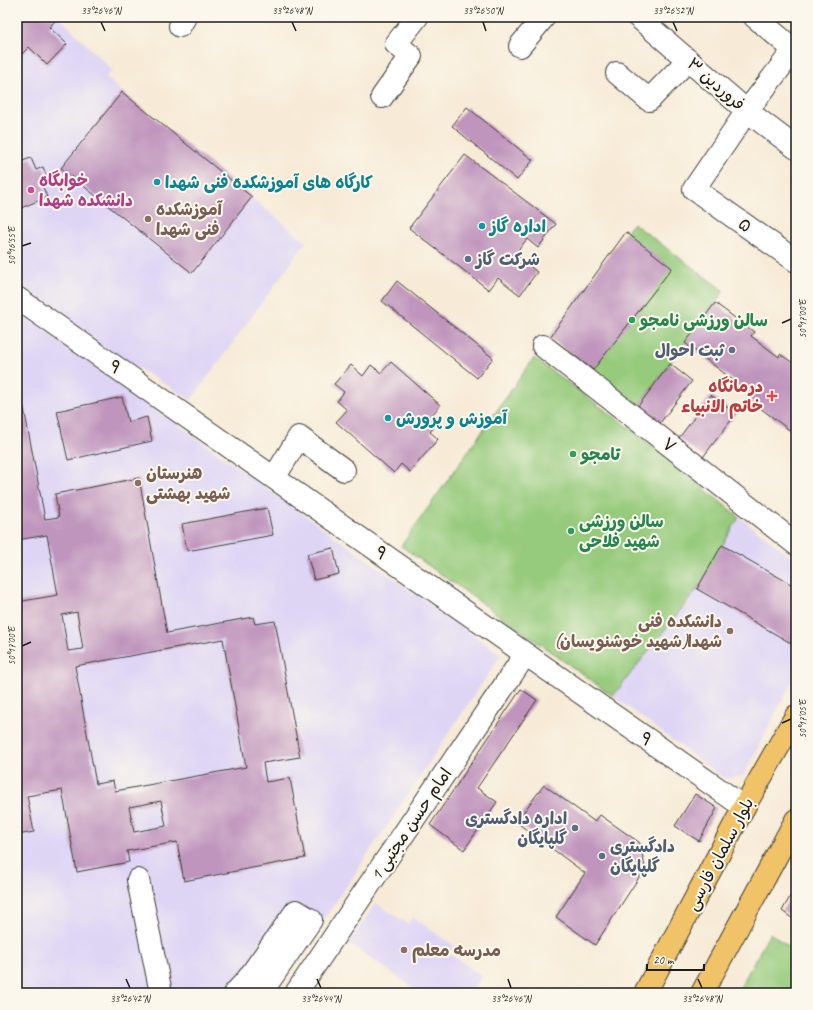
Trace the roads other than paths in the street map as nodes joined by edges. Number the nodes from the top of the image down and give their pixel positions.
1 (417, 17) edge
2 (544, 17) edge
3 (638, 17) edge
4 (755, 17) edge
5 (520, 46) dead end
6 (795, 48) edge
7 (688, 60) junction
8 (617, 73) dead end
9 (382, 97) dead end
10 (747, 111) junction
11 (796, 148) edge
12 (796, 261) edge
13 (17, 298) edge
14 (543, 346) dead end
15 (344, 470) dead end
16 (274, 478) junction
17 (796, 544) edge
18 (525, 655) junction
19 (796, 716) edge
20 (744, 807) junction
21 (796, 820) edge
22 (138, 880) dead end
23 (161, 993) edge
24 (235, 993) edge
25 (261, 993) edge
26 (296, 993) edge
27 (645, 993) edge
28 (702, 993) edge

1 - 9 street
2 - 5 street
3 - 7 street, فروردین ۳
4 - 6 street
6 - 10 street
7 - 8 street
7 - 10 street, فروردین ۳
10 - 11 street, فروردین ۳
10 - 12 street, ۵
13 - 16 street, ۹
14 - 17 street, ۷
15 - 16 street
16 - 18 street, ۹
18 - 20 street, ۹
18 - 26 street, امام حسن مجتبی 1
19 - 20 main road, بلوار سلمان فارسی
20 - 27 main road, بلوار سلمان فارسی
21 - 28 main road
22 - 23 street
24 - 25 street

